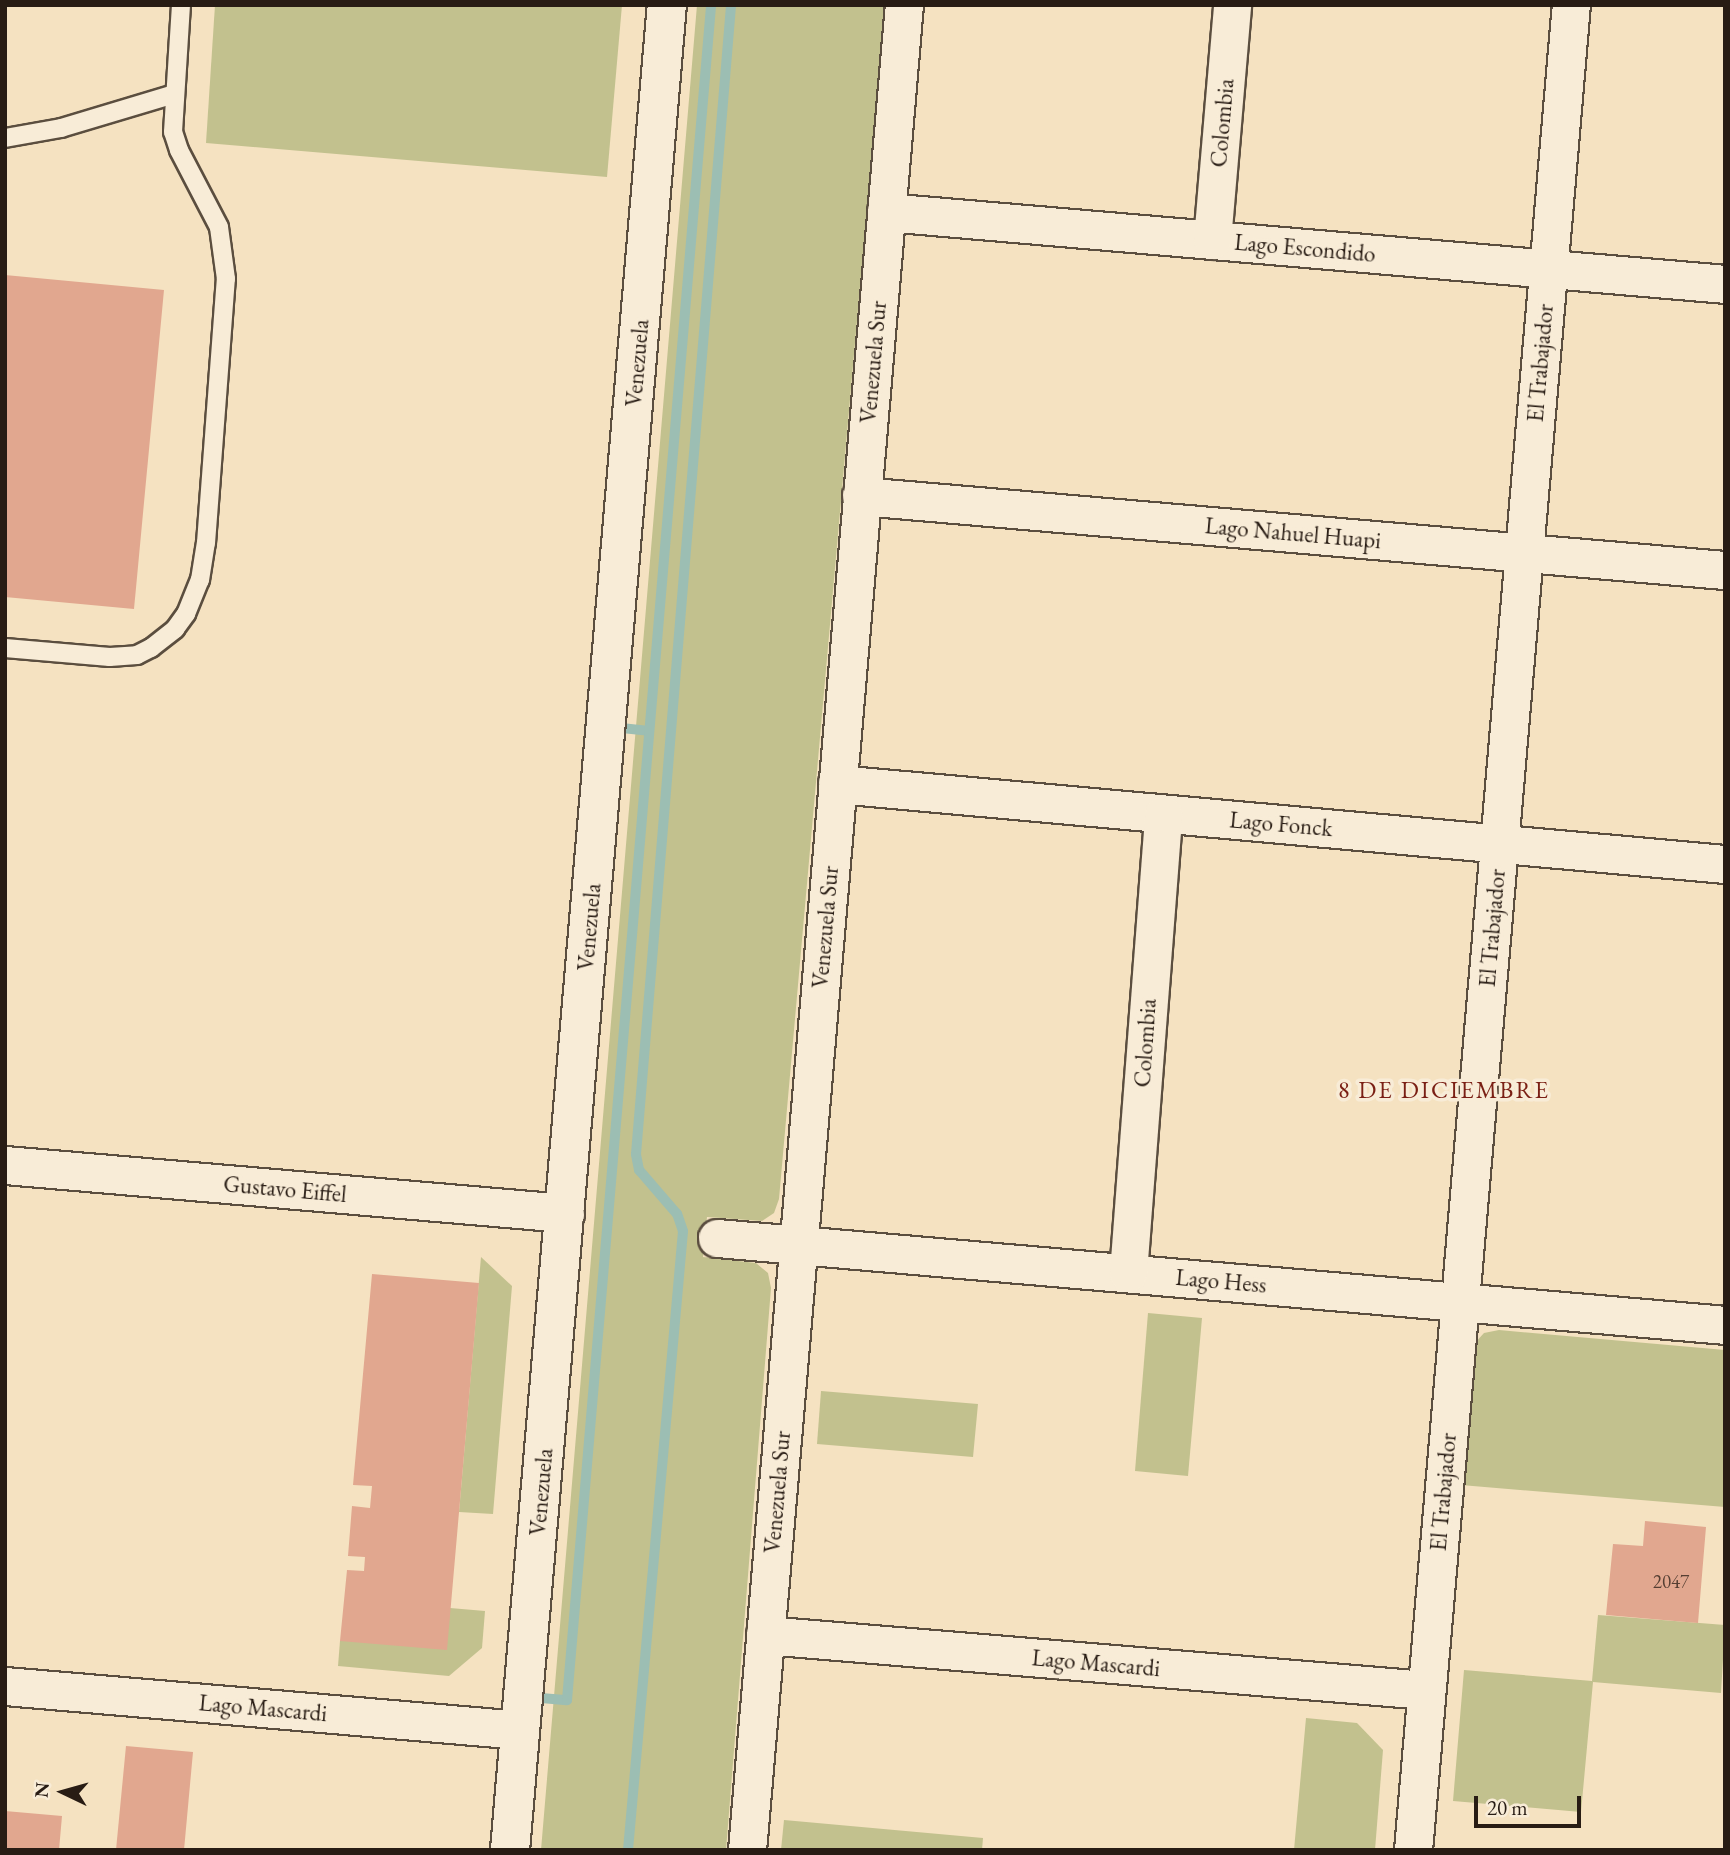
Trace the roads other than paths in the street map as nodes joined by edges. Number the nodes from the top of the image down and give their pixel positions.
1 (181, 5) edge
2 (667, 5) edge
3 (904, 5) edge
4 (1232, 5) edge
5 (1571, 5) edge
6 (174, 94) junction
7 (5, 138) edge
8 (886, 212) junction
9 (1212, 240) junction
10 (1548, 269) junction
11 (1725, 284) edge
12 (861, 496) junction
13 (1524, 553) junction
14 (1725, 570) edge
15 (5, 648) edge
16 (837, 784) junction
17 (1163, 814) junction
18 (1499, 843) junction
19 (1725, 864) edge
20 (5, 1165) edge
21 (565, 1213) junction
22 (717, 1238) dead end
23 (798, 1245) junction
24 (1128, 1273) junction
25 (1460, 1302) junction
26 (1725, 1325) edge
27 (765, 1635) junction
28 (5, 1686) edge
29 (1426, 1690) junction
30 (520, 1730) junction
31 (510, 1850) edge
32 (747, 1850) edge
33 (1413, 1850) edge

1 - 6 lane
2 - 21 street, Venezuela
3 - 8 street, Venezuela Sur
4 - 9 street, Colombia
5 - 10 street, El Trabajador
6 - 7 lane
6 - 15 lane
8 - 9 street, Lago Escondido
8 - 12 street, Venezuela Sur
9 - 10 street, Lago Escondido
10 - 11 street, Lago Escondido
10 - 13 street, El Trabajador
12 - 13 street, Lago Nahuel Huapi
12 - 16 street, Venezuela Sur
13 - 14 street, Lago Nahuel Huapi
13 - 18 street, El Trabajador
16 - 17 street, Lago Fonck
16 - 23 street, Venezuela Sur
17 - 18 street, Lago Fonck
17 - 24 street, Colombia
18 - 19 street, Lago Fonck
18 - 25 street, El Trabajador
20 - 21 street, Gustavo Eiffel
21 - 30 street, Venezuela
22 - 23 street, Lago Hess
23 - 24 street, Lago Hess
23 - 27 street, Venezuela Sur
24 - 25 street, Lago Hess
25 - 26 street, Lago Hess
25 - 29 street, El Trabajador
27 - 29 street, Lago Mascardi
27 - 32 street, Venezuela Sur
28 - 30 street, Lago Mascardi
29 - 33 street, El Trabajador
30 - 31 street, Venezuela

